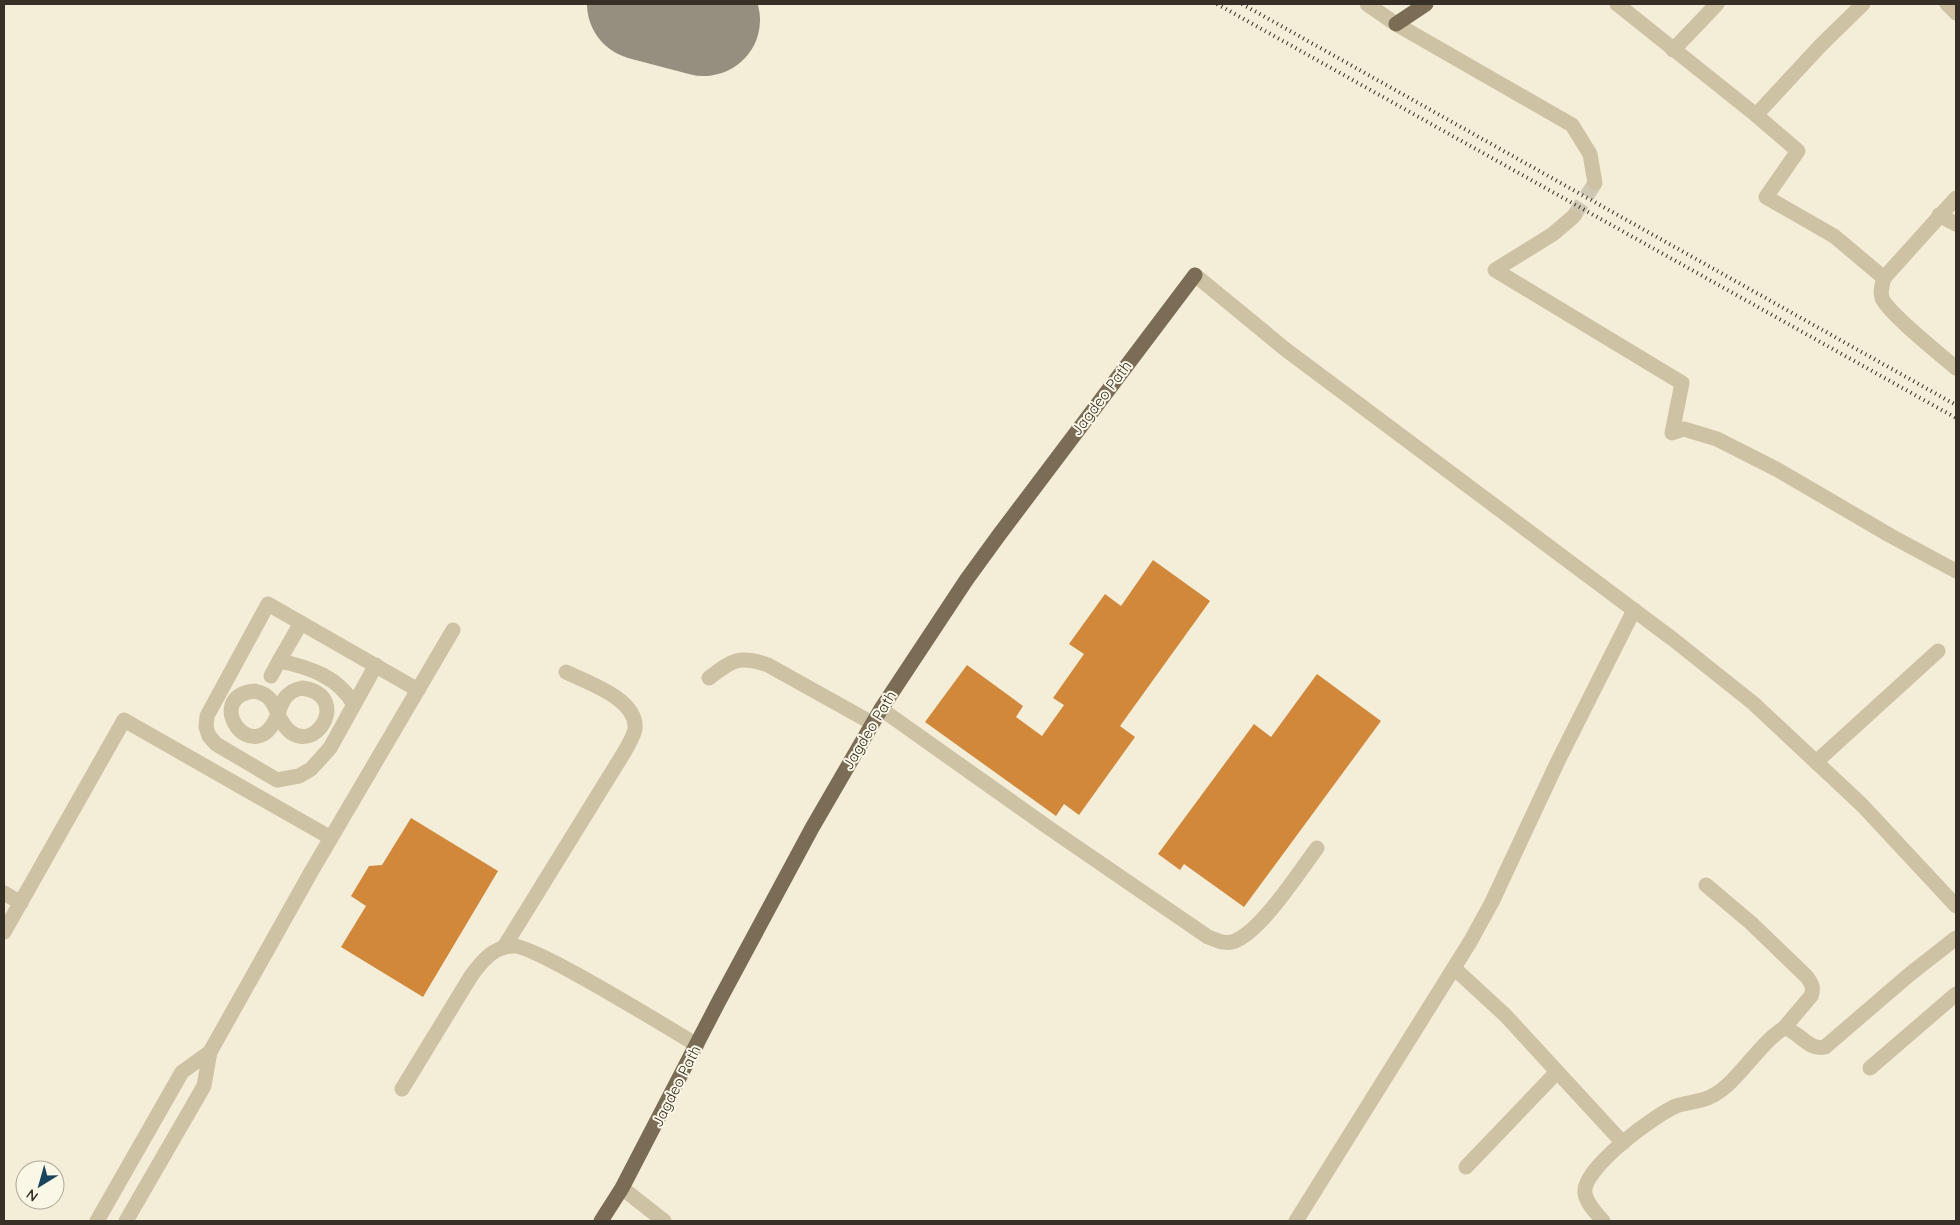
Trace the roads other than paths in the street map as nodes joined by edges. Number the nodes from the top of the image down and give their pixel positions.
1 (1367, 4) edge
2 (1426, 4) edge
3 (1617, 4) edge
4 (1718, 4) edge
5 (1863, 4) edge
6 (1948, 4) edge
7 (1956, 13) edge
8 (1396, 24) junction
9 (1673, 50) junction
10 (1756, 115) junction
11 (1595, 183) tunnel mouth
12 (1956, 198) edge
13 (1939, 215) junction
14 (1574, 216) tunnel mouth
15 (1956, 224) edge
16 (1196, 276) joint
17 (1884, 278) junction
18 (1956, 368) edge
19 (1956, 571) edge
20 (1634, 610) junction
21 (301, 623) junction
22 (453, 630) dead end
23 (1938, 651) dead end
24 (280, 660) junction
25 (376, 666) junction
26 (566, 672) dead end
27 (271, 676) dead end
28 (709, 678) dead end
29 (418, 690) junction
30 (354, 705) junction
31 (881, 709) junction
32 (872, 723) junction
33 (321, 728) junction
34 (337, 737) junction
35 (1816, 762) junction
36 (331, 838) junction
37 (1318, 848) dead end
38 (1706, 884) dead end
39 (4, 893) edge
40 (21, 902) junction
41 (1956, 906) edge
42 (4, 932) edge
43 (1956, 938) edge
44 (504, 947) junction
45 (1454, 968) junction
46 (1956, 994) edge
47 (1784, 1028) junction
48 (696, 1045) junction
49 (210, 1052) junction
50 (1870, 1068) dead end
51 (1556, 1073) junction
52 (402, 1089) dead end
53 (1623, 1143) junction
54 (1466, 1167) dead end
55 (117, 1187) junction
56 (622, 1188) junction
57 (138, 1199) junction
58 (97, 1221) edge
59 (126, 1221) edge
60 (601, 1221) edge
61 (664, 1221) edge
62 (1296, 1221) edge
63 (1603, 1221) edge

1 - 8 street
2 - 8 main road
3 - 9 street
4 - 9 street
5 - 10 street
6 - 7 street
8 - 11 street
9 - 10 street
10 - 17 street
12 - 13 street
13 - 15 street
13 - 17 street
14 - 19 street
16 - 20 street
16 - 31 main road, Jagdeo Path
17 - 18 street
20 - 35 street
20 - 45 street
21 - 24 street
21 - 25 street
21 - 34 street
22 - 29 street
23 - 35 street
24 - 27 street
24 - 30 street
25 - 29 street
25 - 30 street
26 - 44 street
28 - 32 street
29 - 36 street
30 - 34 street
31 - 32 main road, Jagdeo Path
31 - 37 street
32 - 48 main road, Jagdeo Path
33 - 33 street
33 - 34 street
35 - 41 street
36 - 40 street
36 - 49 street
38 - 47 street
39 - 40 street
40 - 42 street
43 - 47 street
44 - 48 street
44 - 52 street
45 - 51 street
45 - 62 street
46 - 50 street
47 - 53 street
48 - 56 main road, Jagdeo Path
49 - 55 street
49 - 57 street
51 - 53 street
51 - 54 street
53 - 63 street
55 - 57 street
55 - 58 street
56 - 60 main road, Jagdeo Path
56 - 61 street
57 - 59 street

